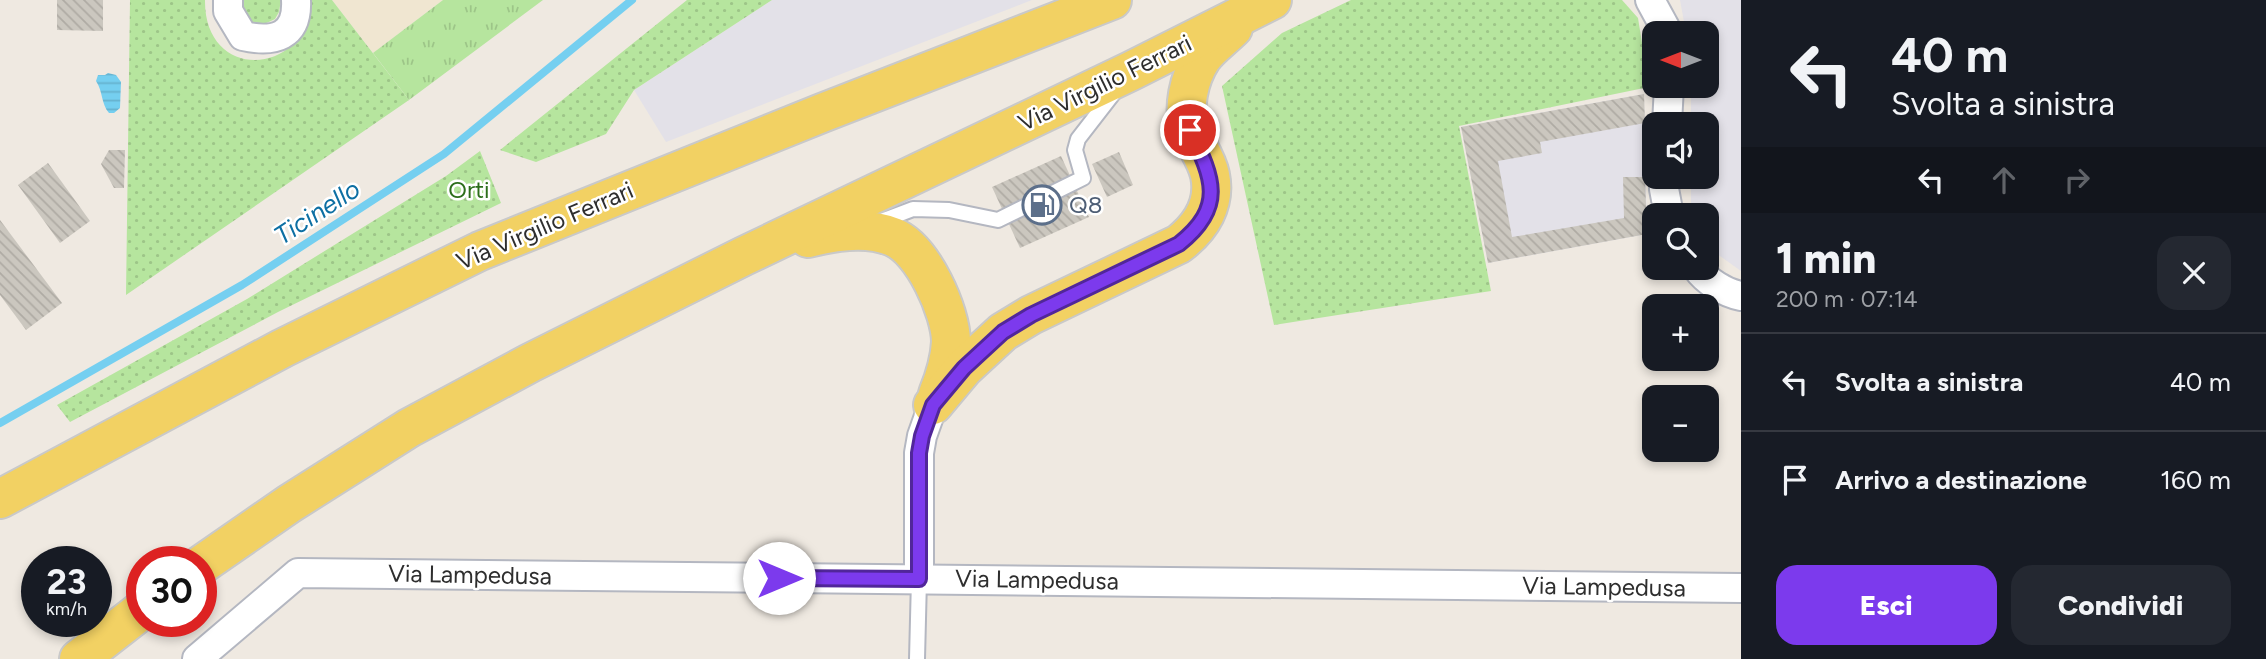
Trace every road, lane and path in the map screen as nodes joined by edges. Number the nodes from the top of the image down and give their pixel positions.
1 (229, 0) edge
2 (296, 0) edge
3 (1112, 0) edge
4 (1650, 0) edge
5 (1261, 6) edge
6 (1661, 21) edge
7 (1131, 71) junction
8 (856, 230) junction
9 (744, 256) junction
10 (1710, 280) edge
11 (1741, 296) edge
12 (933, 405) junction
13 (0, 499) edge
14 (217, 554) edge
15 (919, 579) junction
16 (1741, 588) edge
17 (126, 622) edge
18 (81, 657) edge
19 (197, 659) edge
20 (916, 659) edge

1 - 2 street
3 - 13 main road, Via Virgilio Ferrari
4 - 6 street
5 - 7 main road, Via Virgilio Ferrari
5 - 12 main road
7 - 8 lane
7 - 9 main road, Via Virgilio Ferrari
8 - 9 main road
8 - 12 main road
9 - 14 main road, Via Virgilio Ferrari
10 - 11 street
12 - 15 street
15 - 16 street, Via Lampedusa
15 - 19 street, Via Lampedusa
15 - 20 lane
17 - 18 main road

